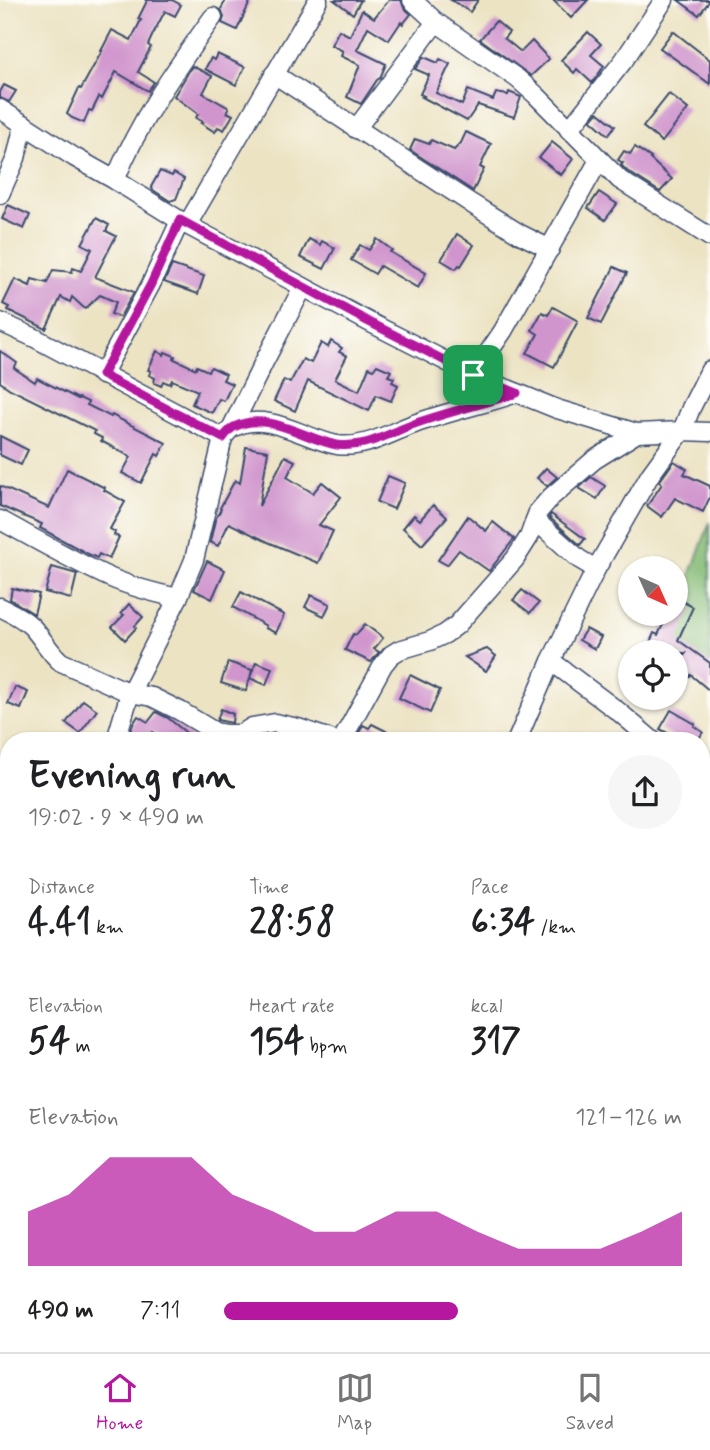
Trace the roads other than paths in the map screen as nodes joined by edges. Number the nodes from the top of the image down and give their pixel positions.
1 (318, 0) edge
2 (412, 0) edge
3 (664, 0) edge
4 (213, 17) dead end
5 (436, 22) junction
6 (274, 74) junction
7 (0, 109) edge
8 (23, 124) junction
9 (356, 128) junction
10 (569, 130) junction
11 (51, 142) junction
12 (16, 158) junction
13 (599, 160) junction
14 (115, 180) junction
15 (0, 194) edge
16 (183, 223) junction
17 (710, 237) edge
18 (550, 249) junction
19 (303, 287) junction
20 (0, 322) edge
21 (710, 370) edge
22 (102, 375) junction
23 (473, 375) junction
24 (517, 393) junction
25 (682, 431) junction
26 (710, 432) edge
27 (227, 433) junction
28 (637, 433) junction
29 (0, 520) edge
30 (535, 520) junction
31 (596, 569) junction
32 (178, 598) junction
33 (0, 607) edge
34 (551, 661) junction
35 (130, 693) junction
36 (118, 732) edge
37 (215, 732) edge
38 (244, 732) edge
39 (291, 732) edge
40 (346, 732) edge
41 (520, 732) edge
42 (643, 732) edge

1 - 6 street
2 - 5 street
3 - 10 street
4 - 14 street
5 - 9 street
5 - 10 street
6 - 9 street
6 - 16 street
7 - 8 street
8 - 11 street
8 - 12 street
9 - 18 street
10 - 13 street
11 - 12 street
11 - 14 street
12 - 15 street
13 - 17 street
13 - 18 street
14 - 16 street
16 - 19 street
16 - 22 street
18 - 23 street
19 - 23 street
19 - 27 street
20 - 22 street
21 - 25 street
22 - 27 street
23 - 24 street
24 - 27 street
24 - 28 street
25 - 26 street
25 - 28 street
25 - 31 street
27 - 32 street
28 - 30 street
29 - 32 street
30 - 31 street
30 - 40 street
31 - 34 street
32 - 35 street
33 - 35 street
34 - 41 street
34 - 42 street
35 - 36 street
35 - 37 street
38 - 39 street

